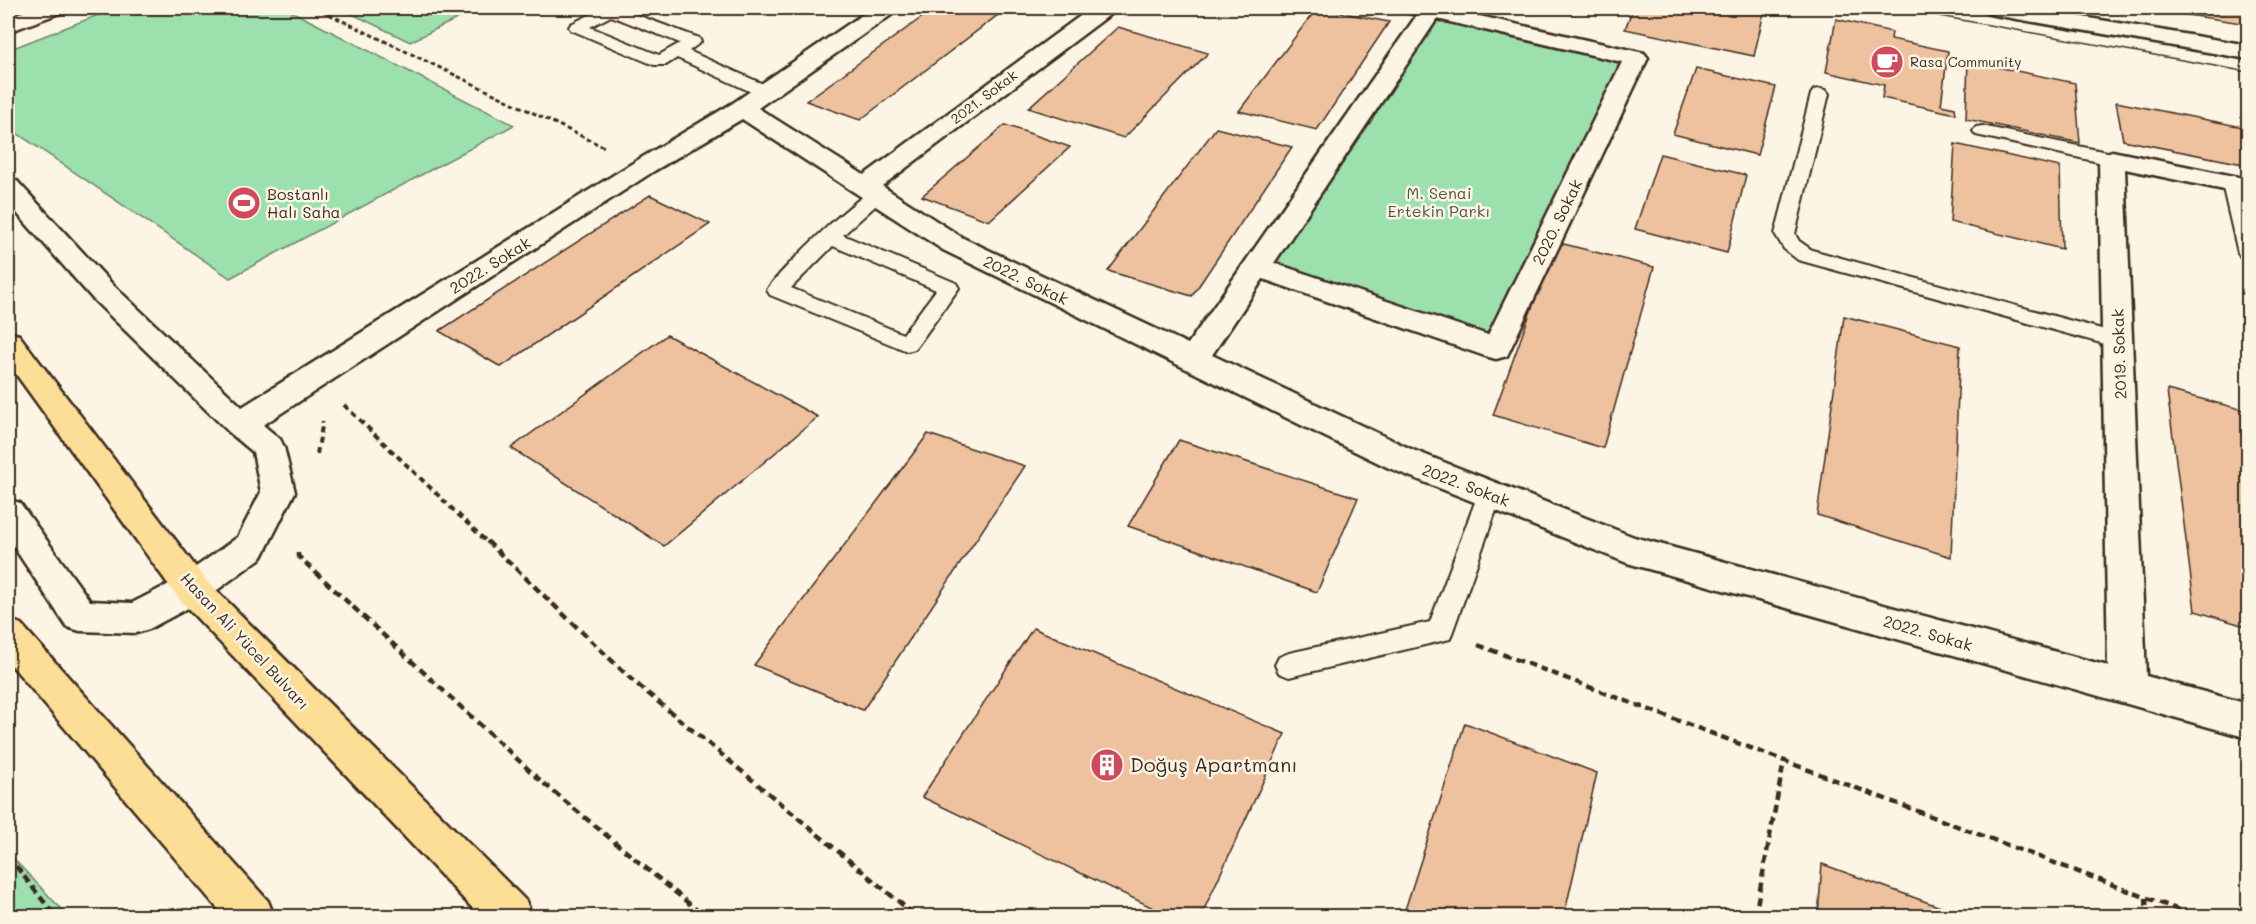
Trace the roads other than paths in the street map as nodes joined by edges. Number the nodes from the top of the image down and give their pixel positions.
1 (52, 8) edge
2 (886, 8) edge
3 (1104, 8) edge
4 (1994, 8) edge
5 (1424, 9) edge
6 (2083, 16) edge
7 (8, 25) edge
8 (675, 52) junction
9 (2248, 52) edge
10 (1820, 94) dead end
11 (754, 100) junction
12 (1982, 130) dead end
13 (2112, 159) junction
14 (2240, 186) edge
15 (8, 187) edge
16 (870, 191) junction
17 (830, 237) junction
18 (2248, 254) edge
19 (1256, 267) junction
20 (2119, 341) junction
21 (8, 342) edge
22 (1193, 360) junction
23 (240, 424) junction
24 (1490, 494) junction
25 (8, 512) edge
26 (192, 589) junction
27 (8, 635) edge
28 (1289, 665) dead end
29 (2127, 688) junction
30 (2248, 721) edge
31 (252, 916) edge
32 (510, 916) edge

1 - 7 street
2 - 11 street, 2022. Sokak
3 - 16 street, 2021. Sokak
4 - 6 street
5 - 19 street, 2020. Sokak
5 - 19 street, 2020. Sokak
6 - 9 street
8 - 8 lane
8 - 11 lane
10 - 20 lane
11 - 16 street, 2022. Sokak
11 - 23 street, 2022. Sokak
12 - 13 lane
13 - 14 street
13 - 20 street, 2019. Sokak
14 - 18 lane
15 - 23 street
16 - 17 lane
16 - 22 street, 2022. Sokak
17 - 17 lane
19 - 22 street, 2020. Sokak
20 - 29 street, 2019. Sokak
21 - 26 main road, Hasan Ali Yücel Bulvarı
22 - 24 street, 2022. Sokak
23 - 26 street
24 - 28 lane
24 - 29 street, 2022. Sokak
25 - 26 street
26 - 32 main road, Hasan Ali Yücel Bulvarı
27 - 31 main road
29 - 30 street, 2022. Sokak

